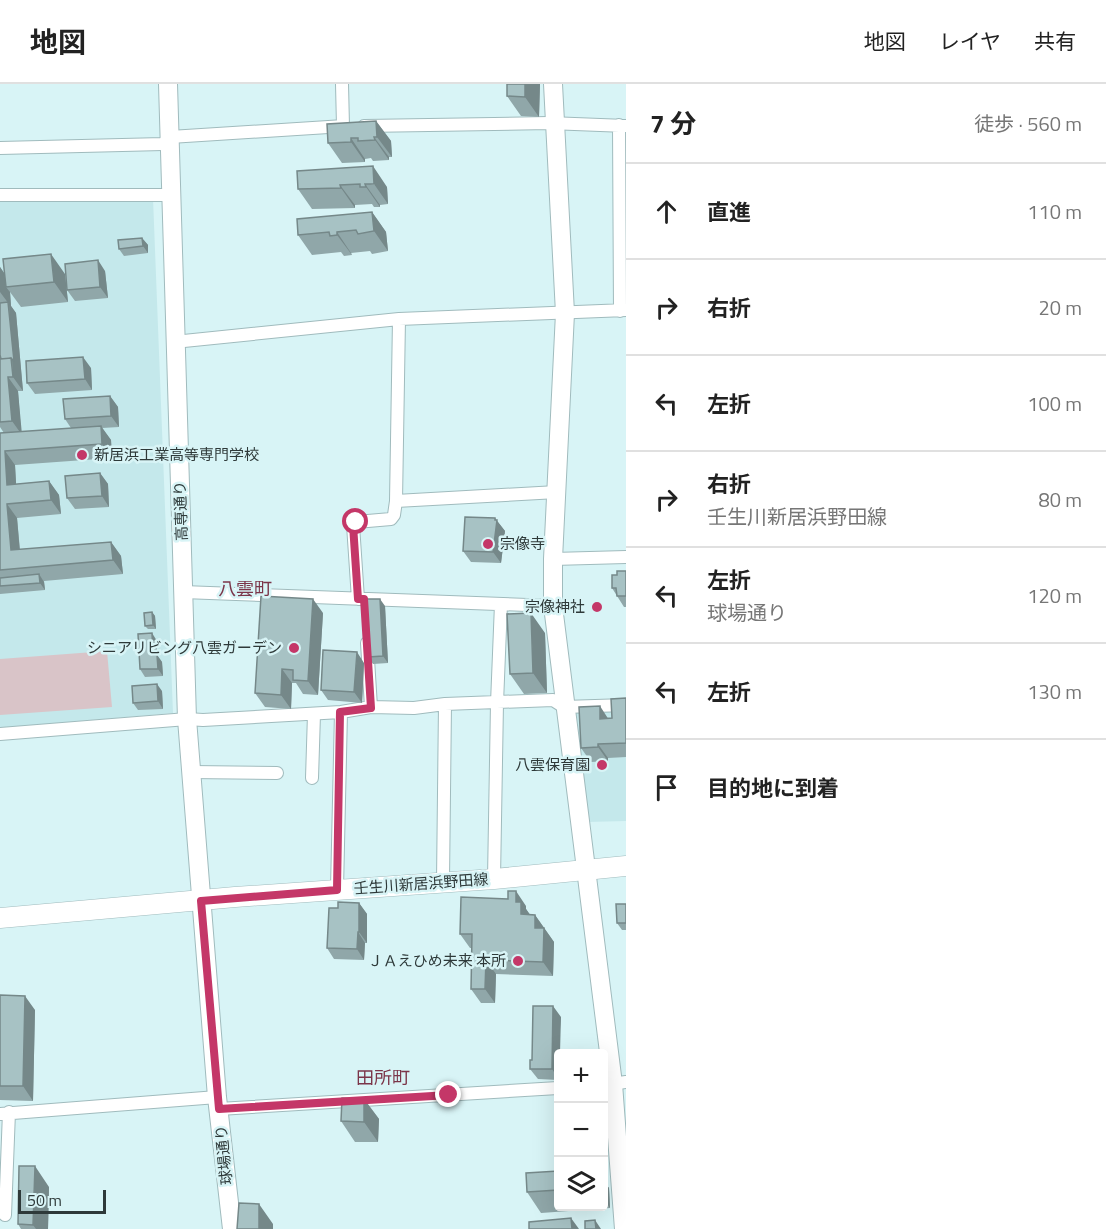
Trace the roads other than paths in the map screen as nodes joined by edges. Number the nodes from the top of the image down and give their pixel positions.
1 (168, 84) edge
2 (342, 84) edge
3 (554, 84) edge
4 (557, 124) junction
5 (343, 126) junction
6 (623, 126) edge
7 (170, 137) junction
8 (0, 148) edge
9 (0, 195) edge
10 (172, 195) junction
11 (623, 311) edge
12 (565, 313) junction
13 (399, 319) junction
14 (174, 342) junction
15 (557, 492) junction
16 (396, 501) junction
17 (626, 556) edge
18 (553, 559) junction
19 (183, 592) junction
20 (362, 602) junction
21 (501, 604) junction
22 (553, 606) junction
23 (366, 632) edge
24 (497, 703) junction
25 (445, 704) junction
26 (626, 705) edge
27 (564, 707) junction
28 (371, 708) junction
29 (340, 712) junction
30 (314, 714) junction
31 (187, 719) junction
32 (0, 735) edge
33 (191, 772) junction
34 (277, 773) dead end
35 (312, 778) dead end
36 (626, 866) edge
37 (585, 869) junction
38 (494, 879) junction
39 (443, 881) junction
40 (337, 890) junction
41 (201, 901) junction
42 (0, 918) edge
43 (614, 1084) edge
44 (554, 1088) edge
45 (218, 1103) junction
46 (5, 1113) edge
47 (5, 1215) dead end
48 (232, 1229) edge
49 (624, 1229) edge

1 - 7 street, 高専通り
2 - 5 street
3 - 4 street
4 - 5 street
4 - 6 street
4 - 12 street
5 - 7 street
6 - 11 street
7 - 8 street
7 - 10 street, 高専通り
9 - 10 street
10 - 14 street, 高専通り
11 - 12 street
12 - 13 street
12 - 15 street
13 - 14 street
13 - 16 street
14 - 19 street, 高専通り
15 - 16 street
15 - 18 street
16 - 20 street
17 - 18 street
18 - 22 street
19 - 20 street
19 - 31 street, 高専通り
20 - 21 street
21 - 22 street
21 - 24 street
22 - 27 street
23 - 28 street
24 - 25 street
24 - 27 street
24 - 38 street
25 - 28 street
25 - 39 street
26 - 27 street
27 - 37 street
28 - 29 street
29 - 30 street
29 - 40 street
30 - 31 street
30 - 35 street
31 - 32 street
31 - 33 street, 高専通り
33 - 34 street
33 - 41 street, 高専通り
36 - 37 main road, 壬生川新居浜野田線
37 - 38 main road, 壬生川新居浜野田線
37 - 43 street
38 - 39 main road, 壬生川新居浜野田線
39 - 40 main road, 壬生川新居浜野田線
40 - 41 main road, 壬生川新居浜野田線
41 - 42 main road, 壬生川新居浜野田線
41 - 45 street, 球場通り
43 - 49 street
44 - 45 street
45 - 46 street
45 - 48 street, 球場通り
46 - 47 street

